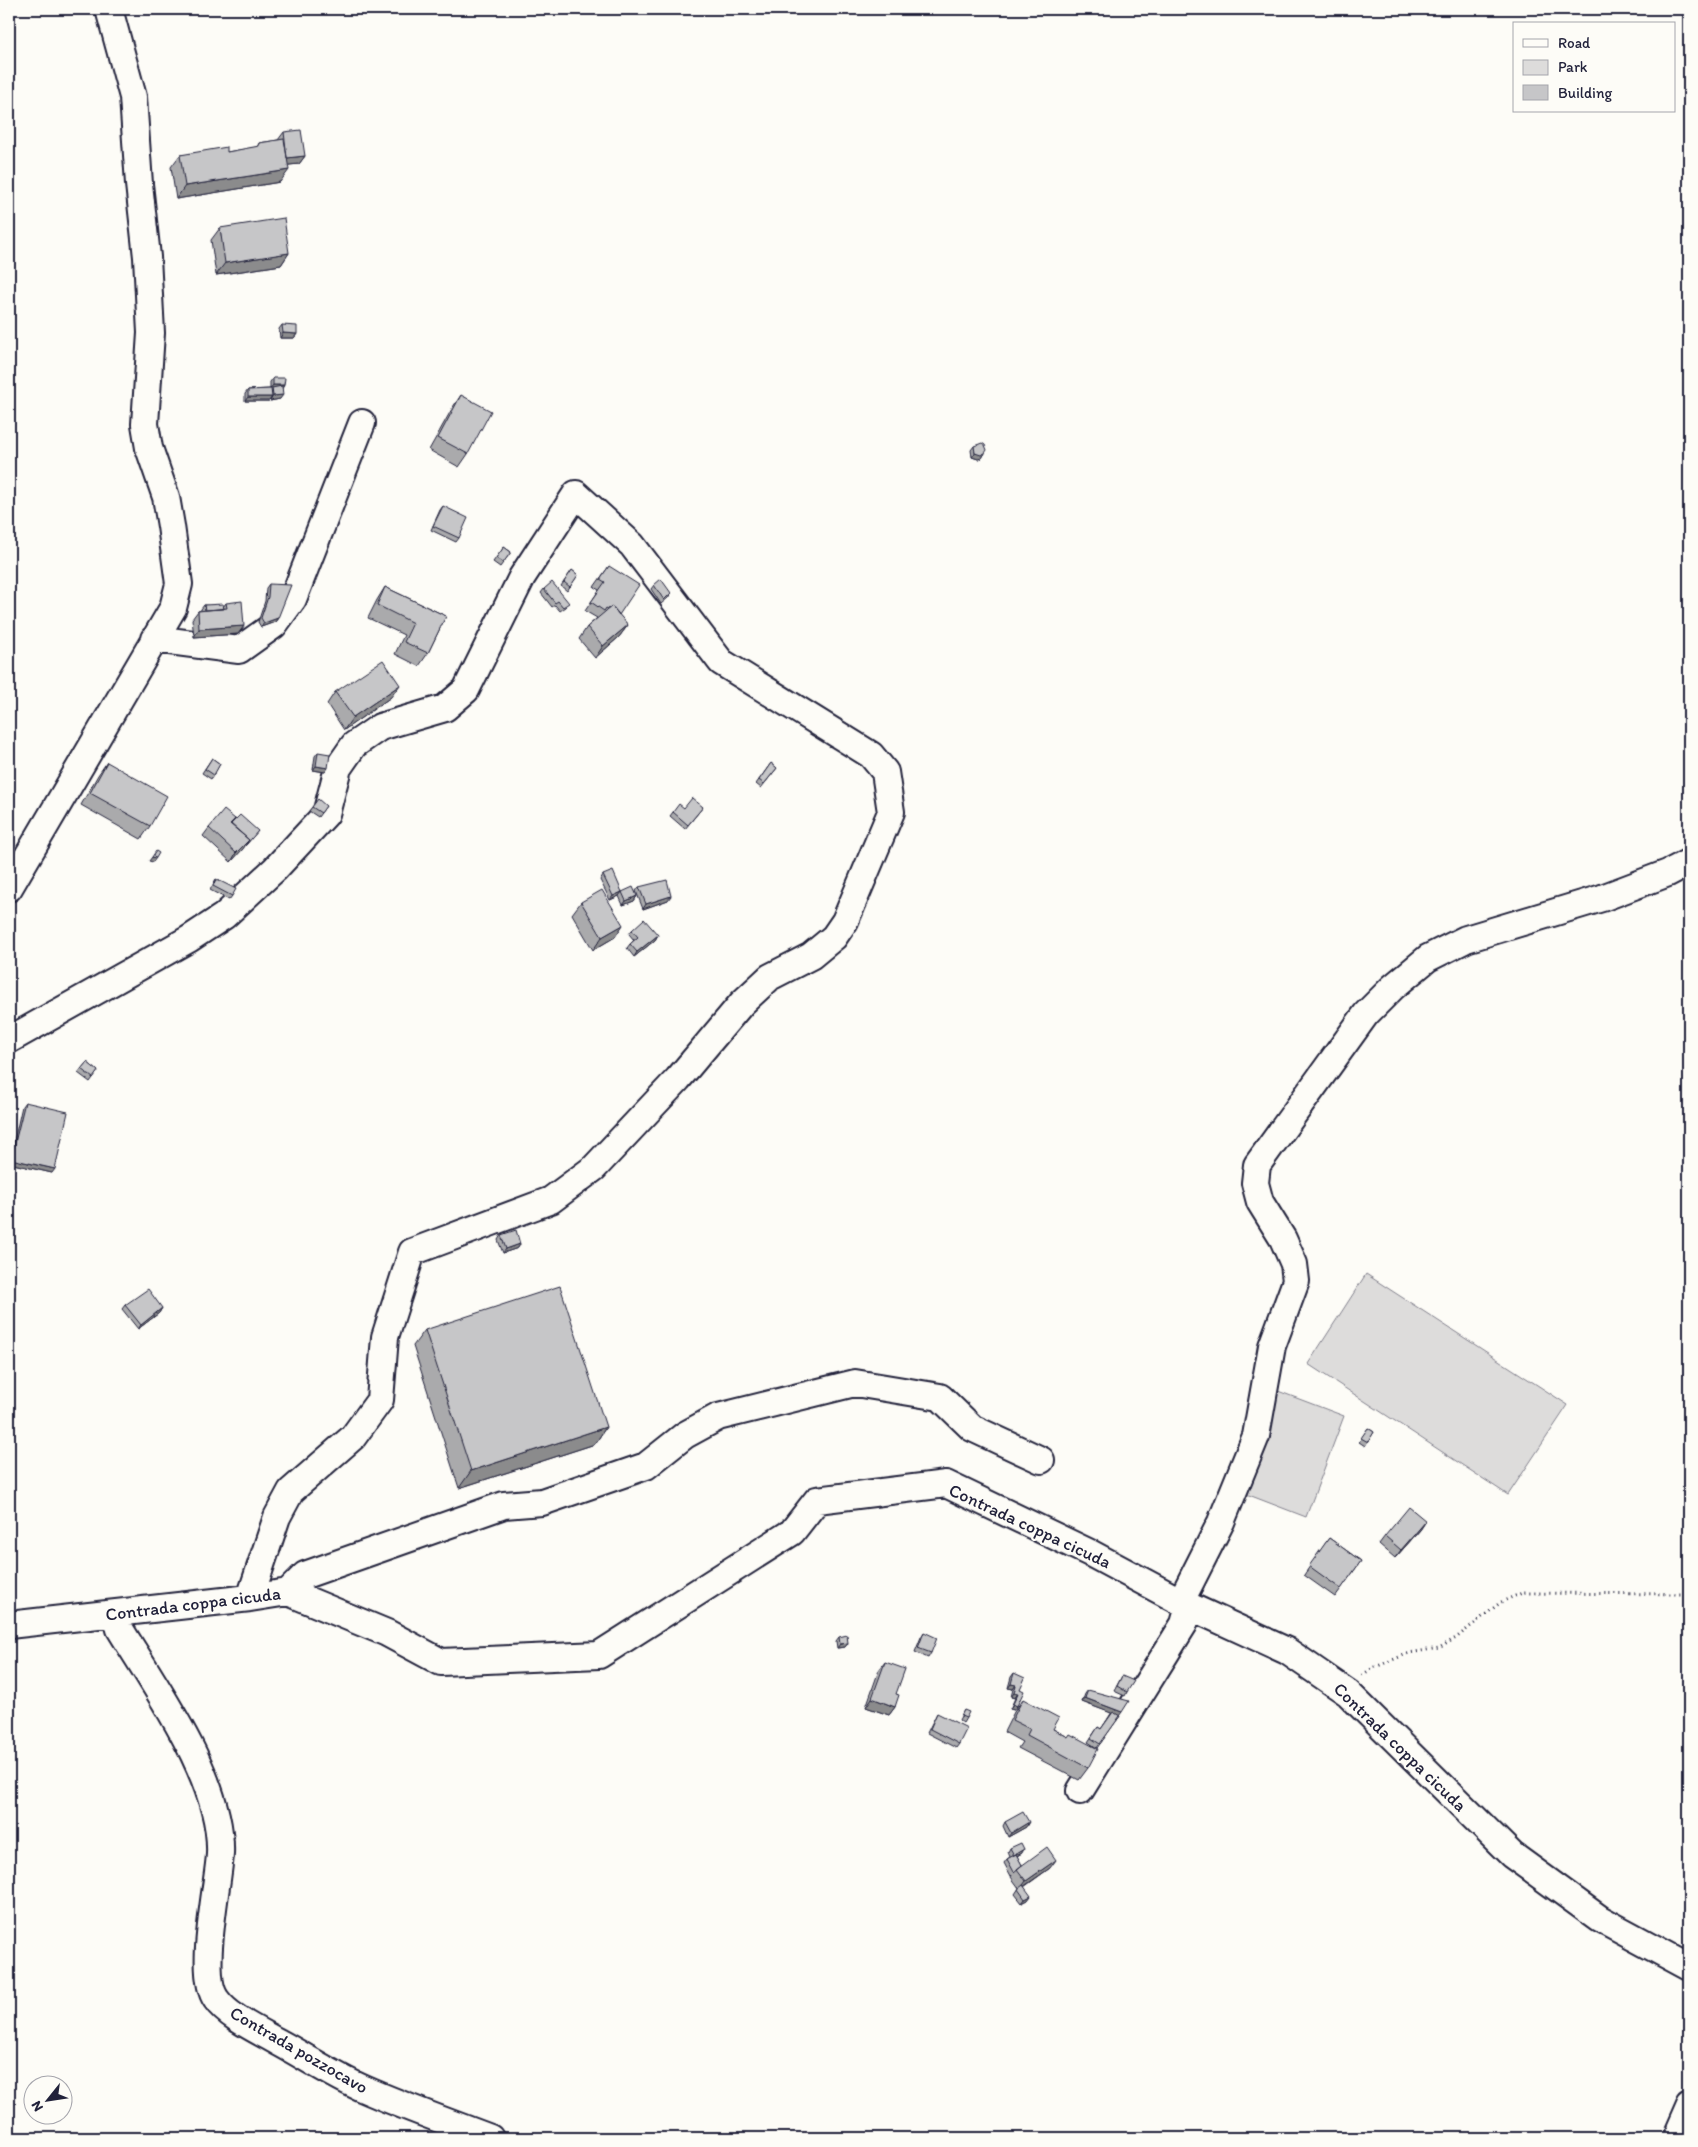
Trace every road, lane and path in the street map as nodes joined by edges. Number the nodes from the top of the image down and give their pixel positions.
1 (109, 9) edge
2 (362, 423) dead end
3 (154, 639) junction
4 (1689, 862) edge
5 (9, 888) edge
6 (9, 1040) edge
7 (1041, 1460) dead end
8 (288, 1592) junction
9 (1689, 1594) edge
10 (250, 1598) junction
11 (1185, 1604) junction
12 (116, 1613) junction
13 (9, 1625) edge
14 (1348, 1693) junction
15 (1080, 1791) dead end
16 (1689, 1967) edge
17 (1689, 2106) edge
18 (490, 2138) edge
19 (1675, 2138) edge

1 - 3 street
2 - 3 street
3 - 5 street
4 - 11 street
6 - 10 street
7 - 8 street
8 - 10 street, Contrada coppa cicuda
8 - 11 street, Contrada coppa cicuda
9 - 14 path
10 - 12 street, Contrada coppa cicuda
11 - 14 street, Contrada coppa cicuda
11 - 15 street
12 - 13 street, Contrada coppa cicuda
12 - 18 street, Contrada pozzocavo
14 - 16 street, Contrada coppa cicuda
17 - 19 street

